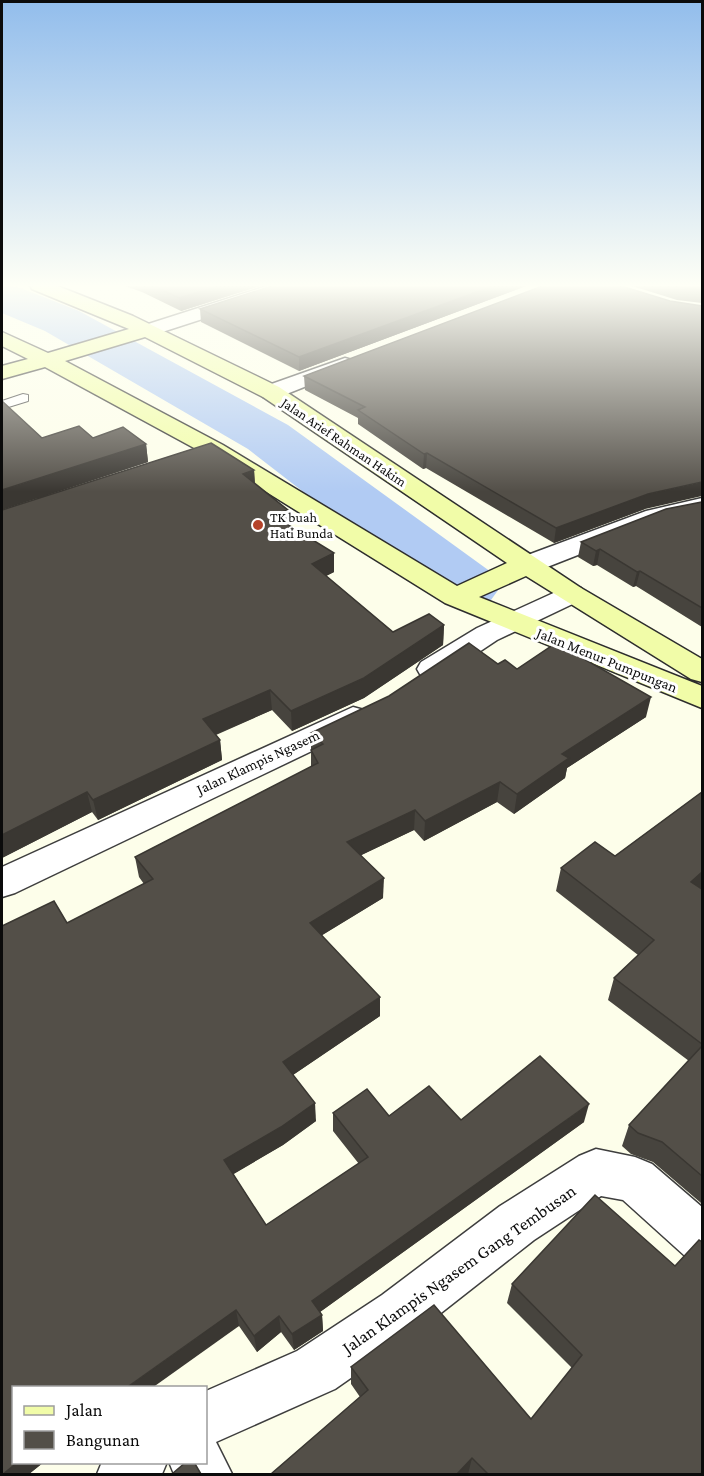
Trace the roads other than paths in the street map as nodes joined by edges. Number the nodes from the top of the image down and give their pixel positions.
1 (34, 354) edge
2 (44, 354) edge
3 (51, 354) edge
4 (195, 354) edge
5 (364, 357) edge
6 (2, 358) edge
7 (2, 373) edge
8 (271, 393) junction
9 (23, 398) dead end
10 (2, 405) edge
11 (215, 450) junction
12 (182, 461) edge
13 (702, 506) edge
14 (526, 565) junction
15 (571, 594) junction
16 (455, 597) junction
17 (512, 621) junction
18 (702, 672) edge
19 (702, 698) edge
20 (2, 883) edge
21 (702, 1239) edge
22 (207, 1419) edge
23 (137, 1464) edge
24 (125, 1474) edge

1 - 6 street
2 - 7 street
3 - 11 street
4 - 8 street, Jalan Arief Rahman Hakim
5 - 8 street
8 - 14 street, Jalan Arief Rahman Hakim
9 - 10 lane
11 - 12 street
11 - 16 street
13 - 14 street
14 - 15 street, Jalan Arief Rahman Hakim
14 - 16 street
15 - 17 street, Jalan Klampis Ngasem
15 - 18 street, Jalan Menur Pumpungan
16 - 17 street
17 - 19 street, Jalan Menur Pumpungan
17 - 20 street, Jalan Klampis Ngasem
21 - 22 street, Jalan Klampis Ngasem Gang Tembusan
23 - 24 street

